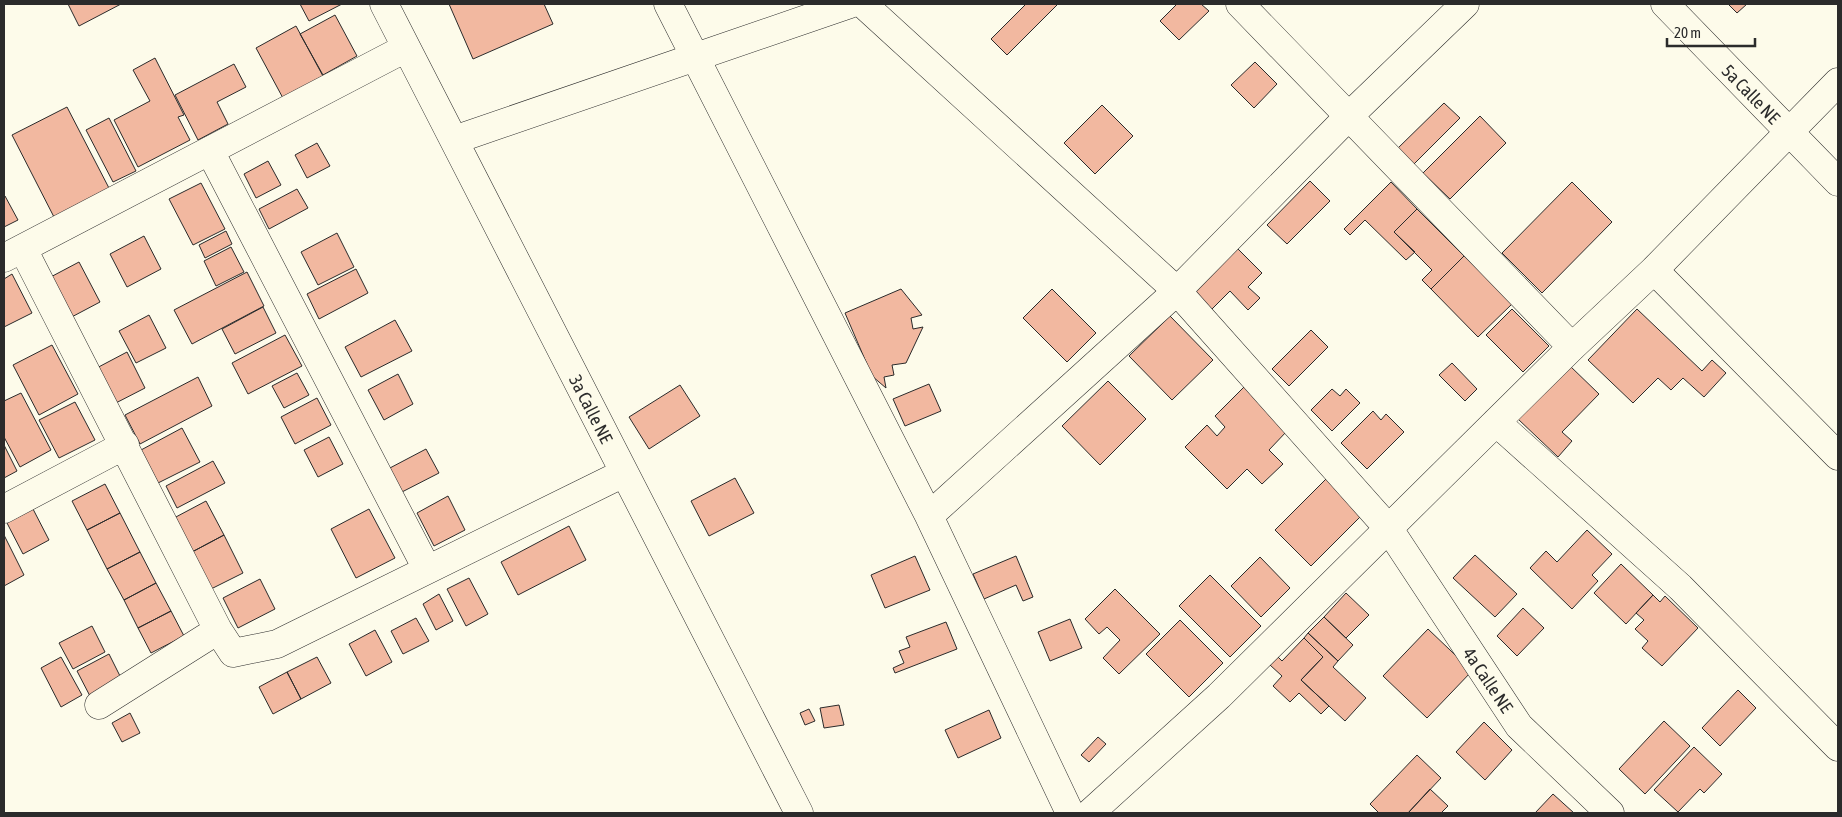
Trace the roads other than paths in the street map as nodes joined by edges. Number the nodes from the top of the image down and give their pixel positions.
1 (384, 4) edge
2 (668, 4) edge
3 (850, 4) edge
4 (863, 4) edge
5 (1240, 4) edge
6 (1465, 4) edge
7 (1665, 4) edge
8 (406, 48) junction
9 (696, 56) junction
10 (1838, 82) edge
11 (1349, 116) junction
12 (1788, 132) junction
13 (454, 140) junction
14 (210, 151) junction
15 (1838, 182) edge
16 (13, 254) edge
17 (1654, 270) junction
18 (1177, 291) junction
19 (1572, 347) junction
20 (1496, 422) junction
21 (125, 445) junction
22 (1838, 456) edge
23 (624, 473) junction
24 (4, 509) edge
25 (929, 516) junction
26 (1389, 529) junction
27 (427, 569) junction
28 (218, 630) junction
29 (98, 706) dead end
30 (1838, 747) edge
31 (799, 813) edge
32 (1070, 813) edge
33 (1090, 813) edge
34 (1610, 813) edge

1 - 8 street, 3a Calle NE
2 - 9 street
3 - 9 street
4 - 18 street, 4a Calle NE
5 - 11 street
6 - 11 street
7 - 12 street, 5a Calle NE
8 - 13 street, 3a Calle NE
8 - 14 street
9 - 13 street
9 - 25 street
10 - 12 street
11 - 18 street
11 - 19 street
12 - 15 street, 5a Calle NE
12 - 17 street
13 - 23 street, 3a Calle NE
14 - 16 street
14 - 27 street
16 - 21 street
17 - 19 street
17 - 22 street
18 - 25 street
18 - 26 street, 4a Calle NE
19 - 20 street
20 - 26 street
20 - 30 street
21 - 24 street
21 - 28 street
23 - 27 street
23 - 31 street, 3a Calle NE
25 - 32 street
26 - 33 street
26 - 34 street, 4a Calle NE
27 - 28 street
28 - 29 street

